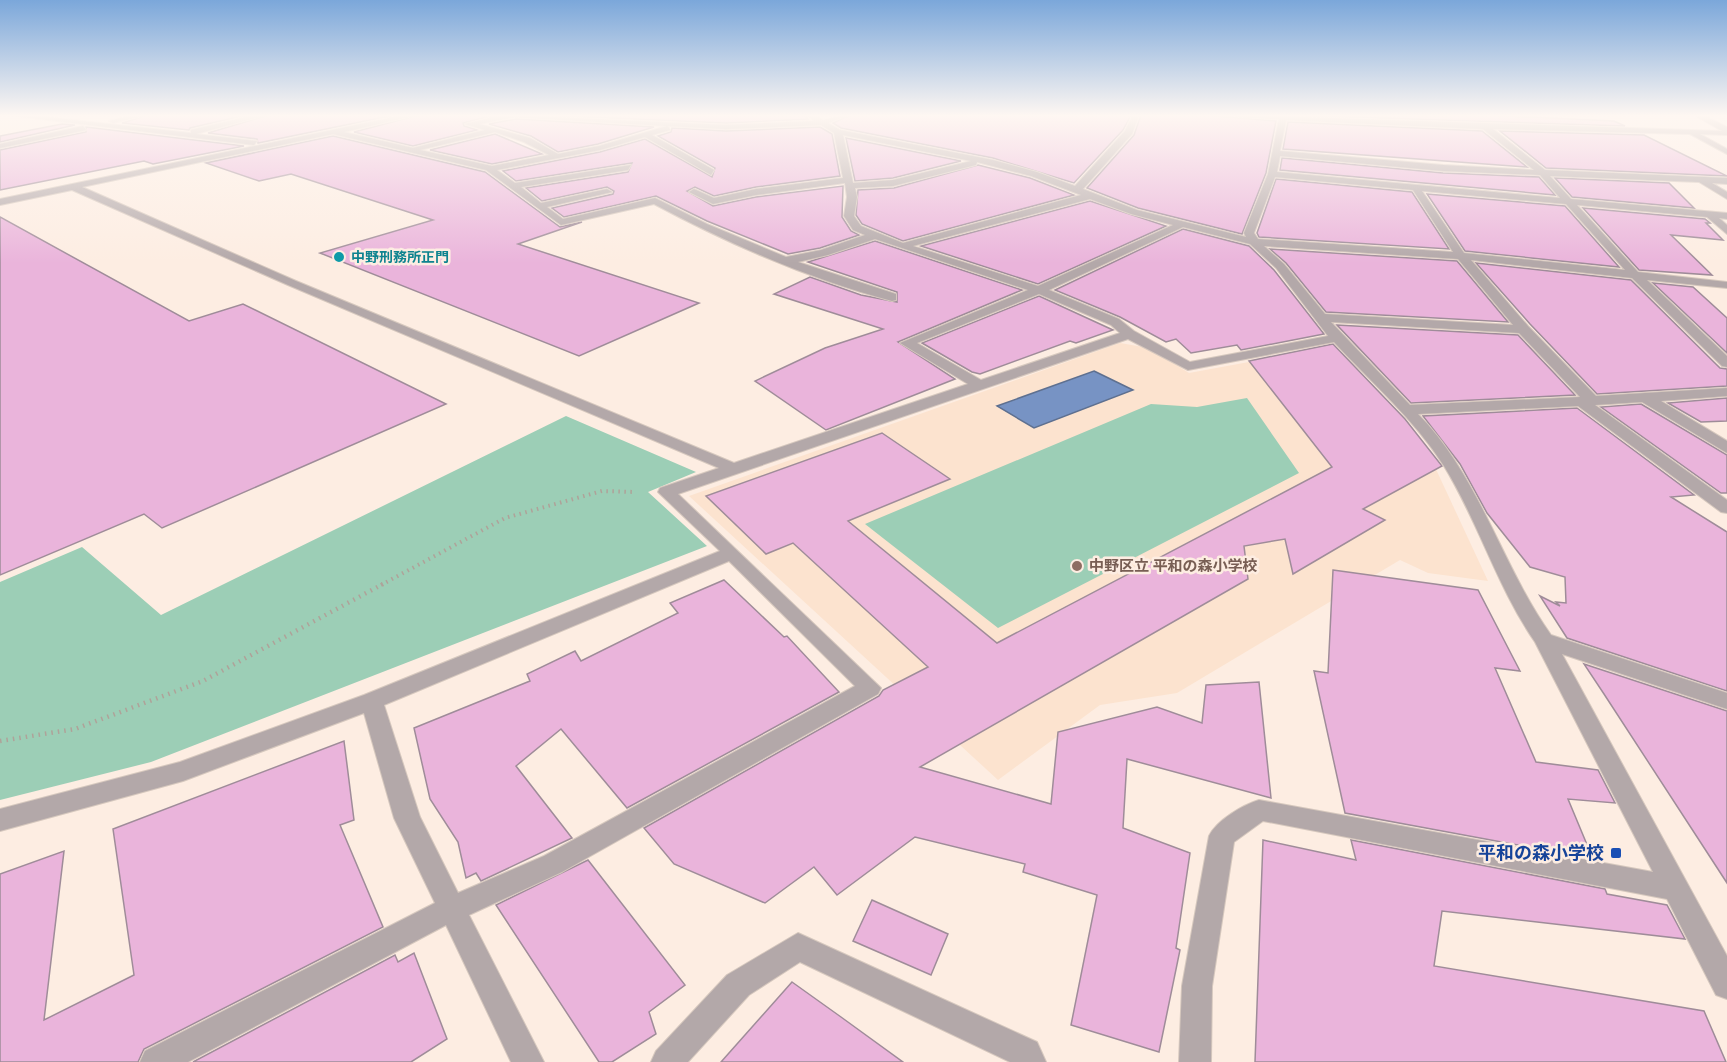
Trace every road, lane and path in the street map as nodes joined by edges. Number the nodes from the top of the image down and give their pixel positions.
1 (181, 165) edge
2 (470, 165) edge
3 (518, 165) edge
4 (698, 165) edge
5 (845, 165) edge
6 (966, 165) edge
7 (995, 165) edge
8 (1100, 165) edge
9 (1275, 165) edge
10 (1405, 165) edge
11 (1533, 165) edge
12 (628, 167) dead end
13 (490, 170) junction
14 (1542, 172) junction
15 (1272, 174) junction
16 (1700, 179) junction
17 (1727, 181) edge
18 (849, 183) junction
19 (716, 185) dead end
20 (513, 186) junction
21 (74, 187) junction
22 (1416, 188) junction
23 (727, 190) dead end
24 (1076, 191) junction
25 (608, 192) dead end
26 (694, 192) dead end
27 (738, 196) junction
28 (1090, 196) junction
29 (1727, 196) edge
30 (0, 202) edge
31 (1569, 202) junction
32 (539, 206) junction
33 (1708, 214) junction
34 (1727, 216) edge
35 (1180, 225) junction
36 (1727, 231) edge
37 (875, 235) junction
38 (1254, 242) junction
39 (902, 246) junction
40 (1461, 256) junction
41 (785, 261) junction
42 (1634, 274) junction
43 (1727, 285) edge
44 (1039, 290) junction
45 (892, 297) dead end
46 (1323, 318) junction
47 (1524, 328) junction
48 (1129, 334) junction
49 (1337, 338) junction
50 (1727, 363) edge
51 (980, 385) junction
52 (1727, 392) edge
53 (1644, 397) junction
54 (1586, 401) junction
55 (1406, 410) junction
56 (1727, 448) edge
57 (734, 469) junction
58 (666, 492) junction
59 (1727, 508) edge
60 (732, 553) junction
61 (1544, 640) junction
62 (372, 701) junction
63 (1727, 701) edge
64 (0, 741) edge
65 (0, 820) edge
66 (1675, 888) junction
67 (452, 910) junction
68 (1727, 985) edge
69 (156, 1062) edge
70 (528, 1062) edge
71 (668, 1062) edge
72 (1030, 1062) edge
73 (1195, 1062) edge

1 - 21 street
2 - 13 street
3 - 13 street
4 - 19 street
5 - 18 street
6 - 18 street
7 - 24 street
8 - 24 street
9 - 15 street
10 - 14 street
11 - 14 street
12 - 20 street
13 - 20 street
14 - 16 street
14 - 31 street
15 - 22 street
15 - 38 street
16 - 17 street
16 - 29 street
18 - 27 street
18 - 37 street
20 - 32 street
21 - 30 street
21 - 57 street
22 - 31 street
22 - 40 street
23 - 27 street
24 - 28 street
25 - 32 street
26 - 27 street
28 - 35 street
28 - 39 street
31 - 33 street
31 - 42 street
32 - 41 street
33 - 34 street
33 - 36 street
35 - 38 street
35 - 44 street
37 - 39 street
37 - 41 street
38 - 40 street
38 - 46 street
39 - 44 street
40 - 42 street
40 - 47 street
41 - 45 street
42 - 43 street
42 - 50 street
44 - 48 street
44 - 51 street
46 - 47 street
46 - 49 street
47 - 54 street
48 - 49 street
48 - 51 street
49 - 55 street
51 - 57 street
52 - 53 street
53 - 54 street
53 - 56 street
54 - 55 street
54 - 59 street
55 - 61 street
57 - 58 street
58 - 60 street
58 - 64 path
60 - 62 street
60 - 67 street
61 - 63 street
61 - 66 street
62 - 65 street
62 - 67 street
66 - 68 street
66 - 73 street
67 - 69 street
67 - 70 street
71 - 72 street

